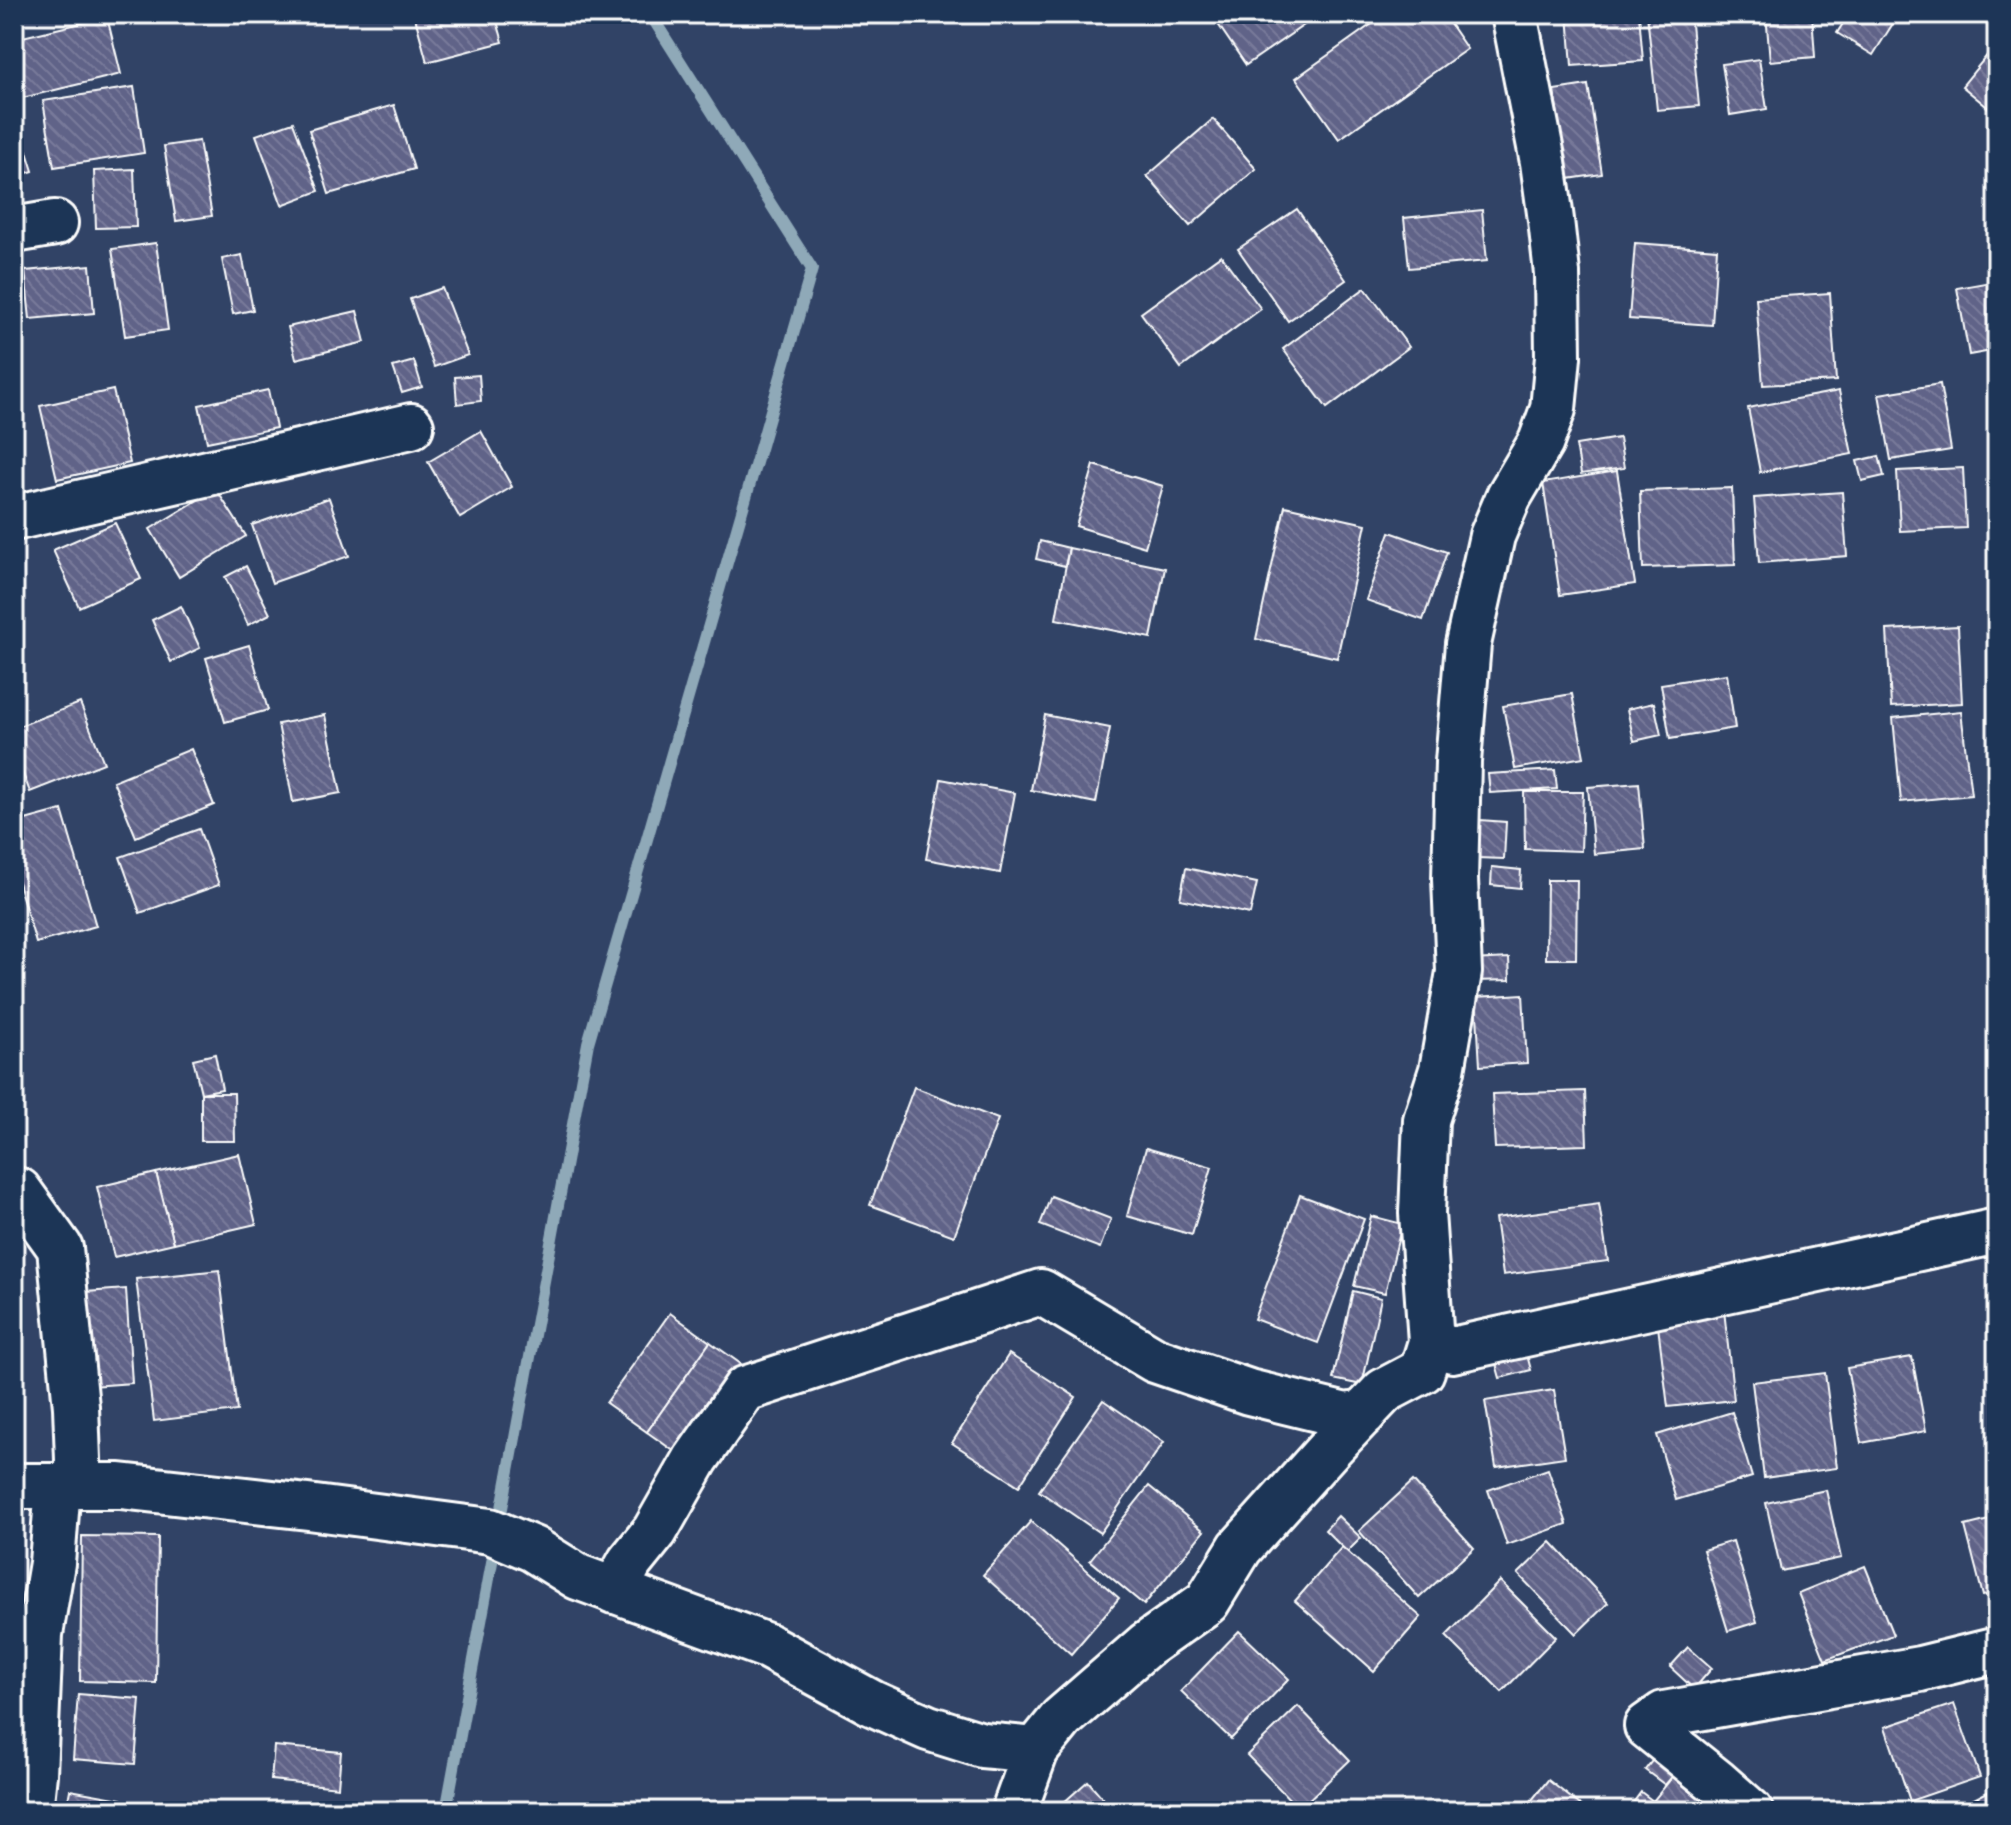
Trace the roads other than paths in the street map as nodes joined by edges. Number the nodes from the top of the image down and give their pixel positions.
1 (1514, 14) edge
2 (411, 426) dead end
3 (14, 518) edge
4 (14, 1189) edge
5 (1997, 1231) edge
6 (1431, 1342) junction
7 (1364, 1413) junction
8 (14, 1486) edge
9 (68, 1486) junction
10 (614, 1591) junction
11 (1997, 1650) edge
12 (1036, 1750) junction
13 (30, 1811) edge
14 (1014, 1811) edge
15 (1750, 1811) edge

1 - 6 street
2 - 3 street
4 - 9 street
5 - 6 street
6 - 7 street
7 - 10 street
7 - 12 street
8 - 9 street
9 - 10 street
9 - 13 street
10 - 12 street
11 - 15 street
12 - 14 street

